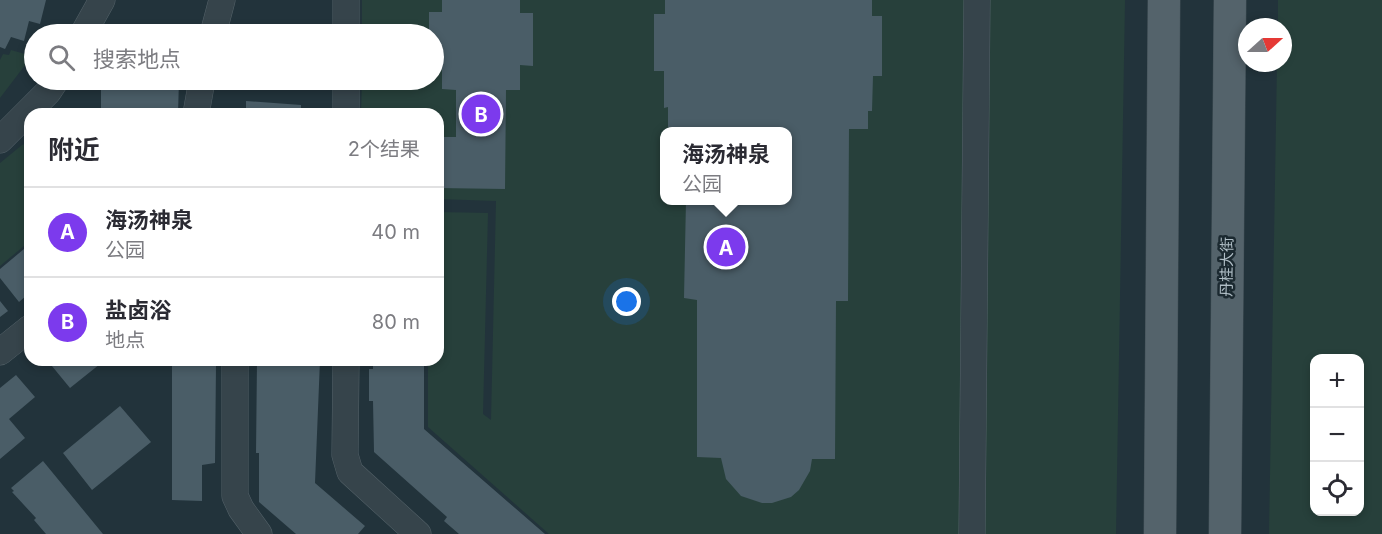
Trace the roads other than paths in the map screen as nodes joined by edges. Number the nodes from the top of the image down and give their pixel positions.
1 (102, 0) edge
2 (222, 0) edge
3 (346, 0) edge
4 (977, 0) edge
5 (1164, 0) edge
6 (1230, 0) edge
7 (89, 24) edge
8 (216, 24) edge
9 (346, 24) edge
10 (200, 90) edge
11 (346, 90) edge
12 (53, 95) edge
13 (38, 108) edge
14 (197, 108) edge
15 (346, 108) edge
16 (24, 120) edge
17 (0, 140) edge
18 (24, 332) edge
19 (0, 352) edge
20 (235, 366) edge
21 (346, 366) edge
22 (259, 534) edge
23 (418, 534) edge
24 (972, 534) edge
25 (1160, 534) edge
26 (1225, 534) edge

1 - 7 street
2 - 8 street
3 - 9 street
4 - 24 street
5 - 25 main road
6 - 26 main road, 丹桂大街
10 - 14 street
11 - 15 street
12 - 13 street
16 - 17 street
18 - 19 street
20 - 22 street
21 - 23 street

